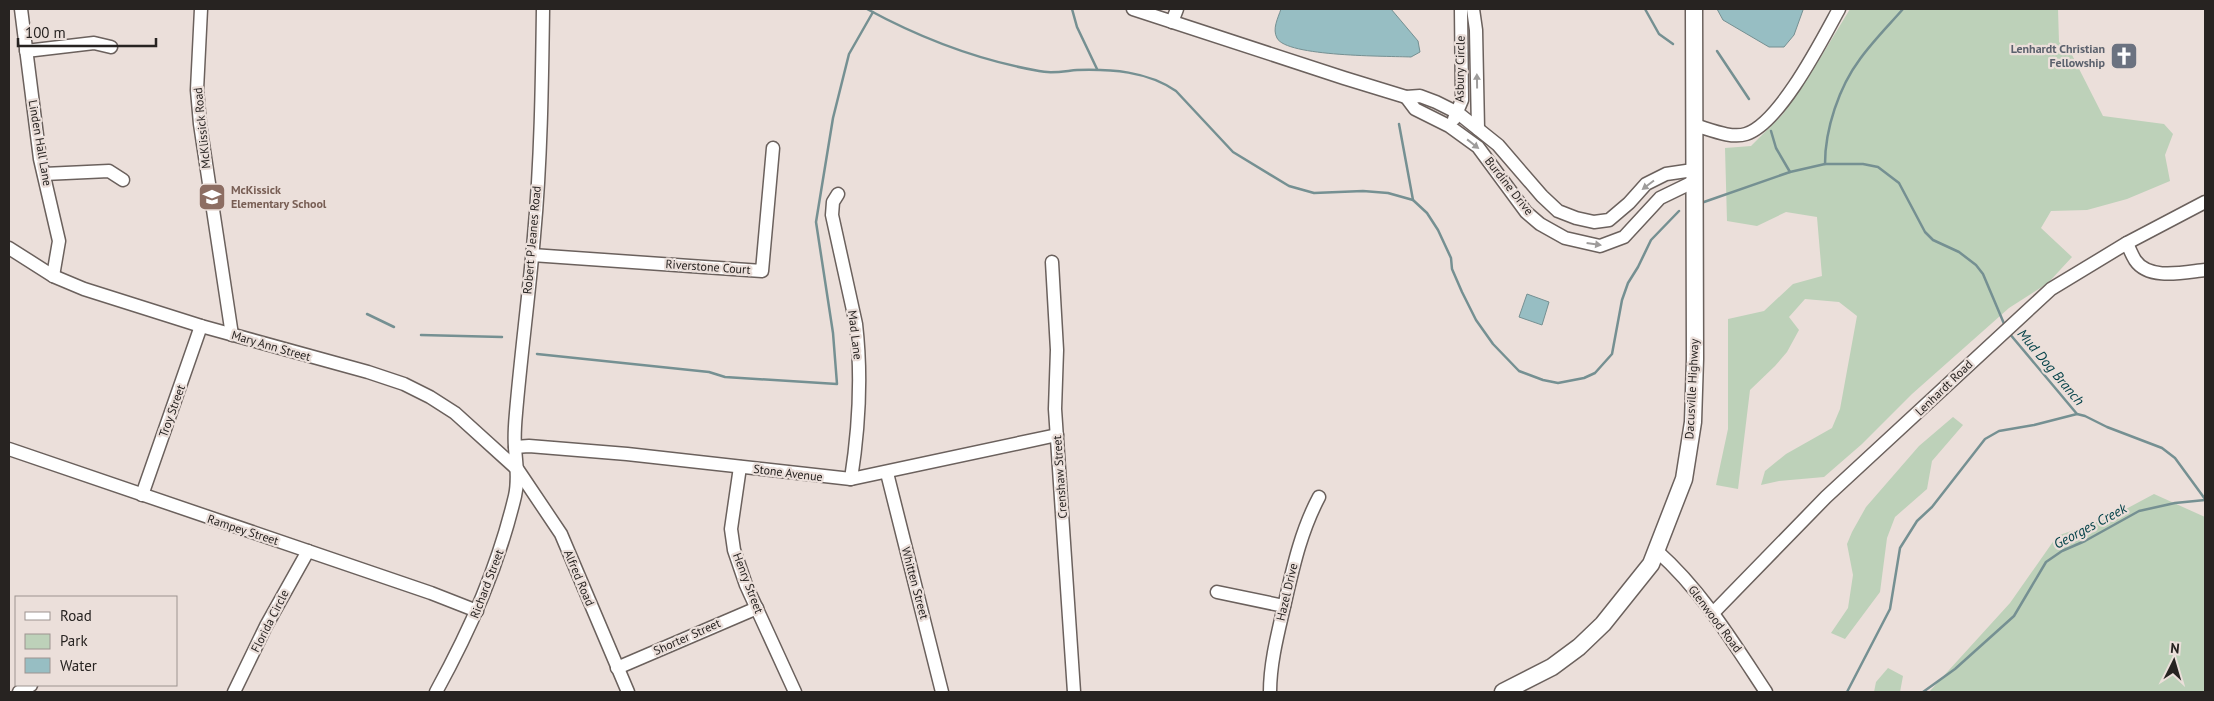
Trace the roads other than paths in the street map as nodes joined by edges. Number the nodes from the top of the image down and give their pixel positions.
1 (21, 9) edge
2 (201, 9) edge
3 (543, 9) edge
4 (1133, 9) edge
5 (1176, 9) edge
6 (1461, 9) edge
7 (1473, 9) edge
8 (1694, 9) edge
9 (1839, 9) edge
10 (1165, 16) edge
11 (111, 48) dead end
12 (26, 51) junction
13 (1406, 97) junction
14 (1458, 113) junction
15 (1694, 125) junction
16 (1449, 126) junction
17 (1478, 129) junction
18 (773, 148) dead end
19 (44, 174) junction
20 (1693, 176) junction
21 (123, 180) dead end
22 (838, 194) dead end
23 (2205, 202) edge
24 (2127, 242) junction
25 (9, 248) edge
26 (532, 255) junction
27 (1052, 262) dead end
28 (2205, 270) edge
29 (53, 276) junction
30 (201, 326) junction
31 (232, 334) junction
32 (1057, 435) junction
33 (515, 447) junction
34 (9, 449) edge
35 (740, 467) junction
36 (518, 470) junction
37 (887, 473) junction
38 (851, 479) junction
39 (142, 495) junction
40 (1319, 497) dead end
41 (308, 551) junction
42 (1657, 551) junction
43 (1218, 592) dead end
44 (1284, 606) junction
45 (757, 608) junction
46 (477, 611) junction
47 (1713, 613) junction
48 (618, 668) junction
49 (234, 692) edge
50 (436, 692) edge
51 (628, 692) edge
52 (795, 692) edge
53 (942, 692) edge
54 (1074, 692) edge
55 (1270, 692) edge
56 (1503, 692) edge
57 (1766, 692) edge

1 - 12 street, Linden Hall Lane
2 - 31 street, McKlissick Road
3 - 26 street, Robert P Jeanes Road
4 - 10 street, Burdine Drive
5 - 10 street
6 - 14 street, Asbury Circle
17 -> 7 street, Asbury Circle
8 - 15 main road, Dacusville Highway
9 - 15 street
10 - 13 street, Burdine Drive
11 - 12 street
12 - 19 street, Linden Hall Lane
13 - 14 street, Burdine Drive
13 - 16 street, Burdine Drive
14 - 16 street, Asbury Circle
14 - 17 street, Burdine Drive
15 - 20 main road, Dacusville Highway
16 -> 20 street, Burdine Drive
20 -> 17 street, Burdine Drive
18 - 26 street, Riverstone Court
19 - 21 street
19 - 29 street, Linden Hall Lane
20 - 42 main road, Dacusville Highway
22 - 38 street, Mad Lane
23 - 24 street, Lenhardt Road
24 - 28 street
24 - 47 street, Lenhardt Road
25 - 29 street, Mary Ann Street
26 - 33 street, Robert P Jeanes Road
27 - 32 street, Crenshaw Street
29 - 30 street, Mary Ann Street
30 - 31 street, Mary Ann Street
30 - 39 street, Troy Street
31 - 36 street, Mary Ann Street
32 - 37 street, Stone Avenue
32 - 54 street, Crenshaw Street
33 - 35 street, Stone Avenue
33 - 36 street, Robert P Jeanes Road
34 - 39 street, Rampey Street
35 - 38 street, Stone Avenue
35 - 45 street, Henry Street
36 - 46 street, Richard Street
36 - 48 street, Alfred Road
37 - 38 street, Stone Avenue
37 - 53 street, Whitten Street
39 - 41 street, Rampey Street
40 - 44 street, Hazel Drive
41 - 46 street, Rampey Street
41 - 49 street, Florida Circle
42 - 47 street, Glenwood Road
42 - 56 main road, Dacusville Highway
43 - 44 street
44 - 55 street, Hazel Drive
45 - 48 street, Shorter Street
45 - 52 street, Henry Street
46 - 50 street, Richard Street
47 - 57 street, Glenwood Road
48 - 51 street, Alfred Road

